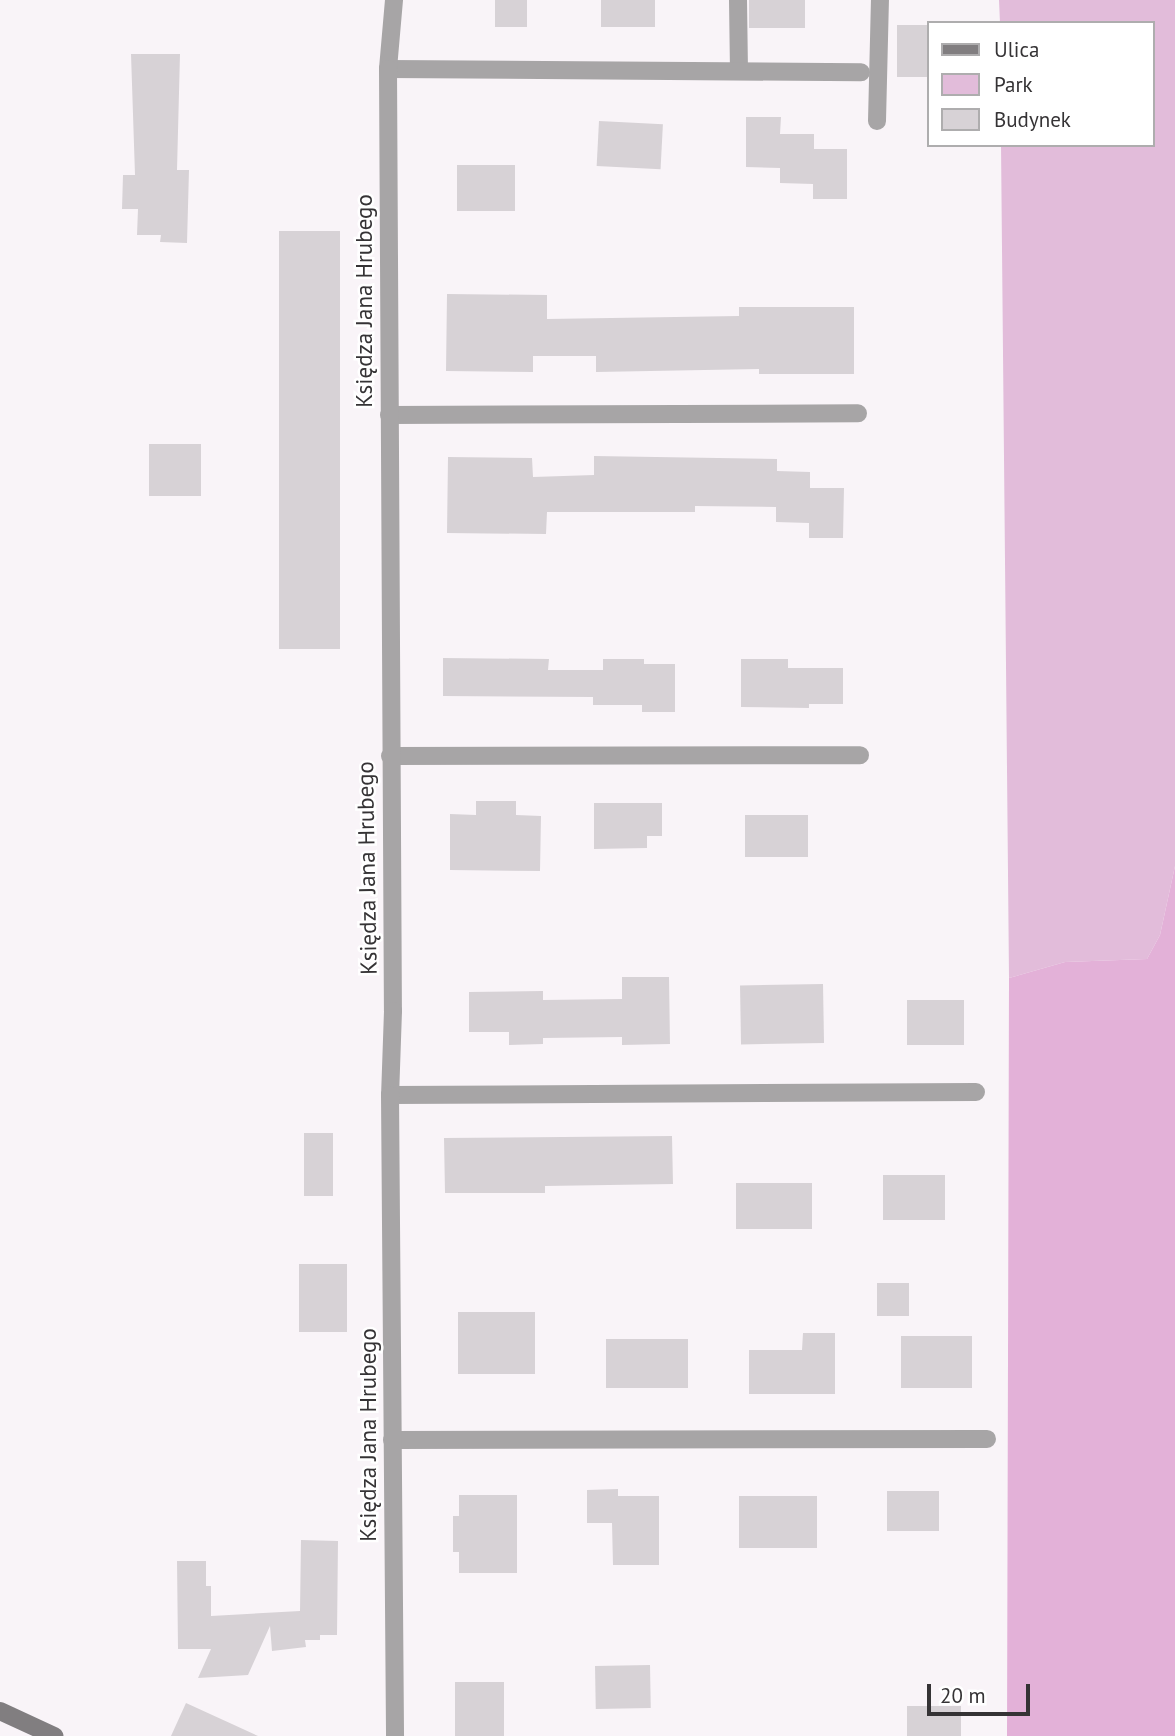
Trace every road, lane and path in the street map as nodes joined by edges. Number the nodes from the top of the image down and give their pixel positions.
1 (394, 0) edge
2 (738, 0) edge
3 (880, 0) edge
4 (388, 69) junction
5 (739, 71) junction
6 (861, 72) dead end
7 (877, 121) dead end
8 (858, 413) dead end
9 (389, 415) junction
10 (860, 755) dead end
11 (390, 756) junction
12 (976, 1092) dead end
13 (390, 1095) junction
14 (987, 1439) dead end
15 (392, 1440) junction
16 (0, 1711) edge
17 (54, 1736) edge
18 (395, 1736) edge

1 - 4 street, Księdza Jana Hrubego
2 - 5 street
3 - 7 street
4 - 5 street
4 - 9 street, Księdza Jana Hrubego
5 - 6 street
8 - 9 street
9 - 11 street, Księdza Jana Hrubego
10 - 11 street
11 - 13 street, Księdza Jana Hrubego
12 - 13 street
13 - 15 street, Księdza Jana Hrubego
14 - 15 street
15 - 18 street, Księdza Jana Hrubego
16 - 17 street

